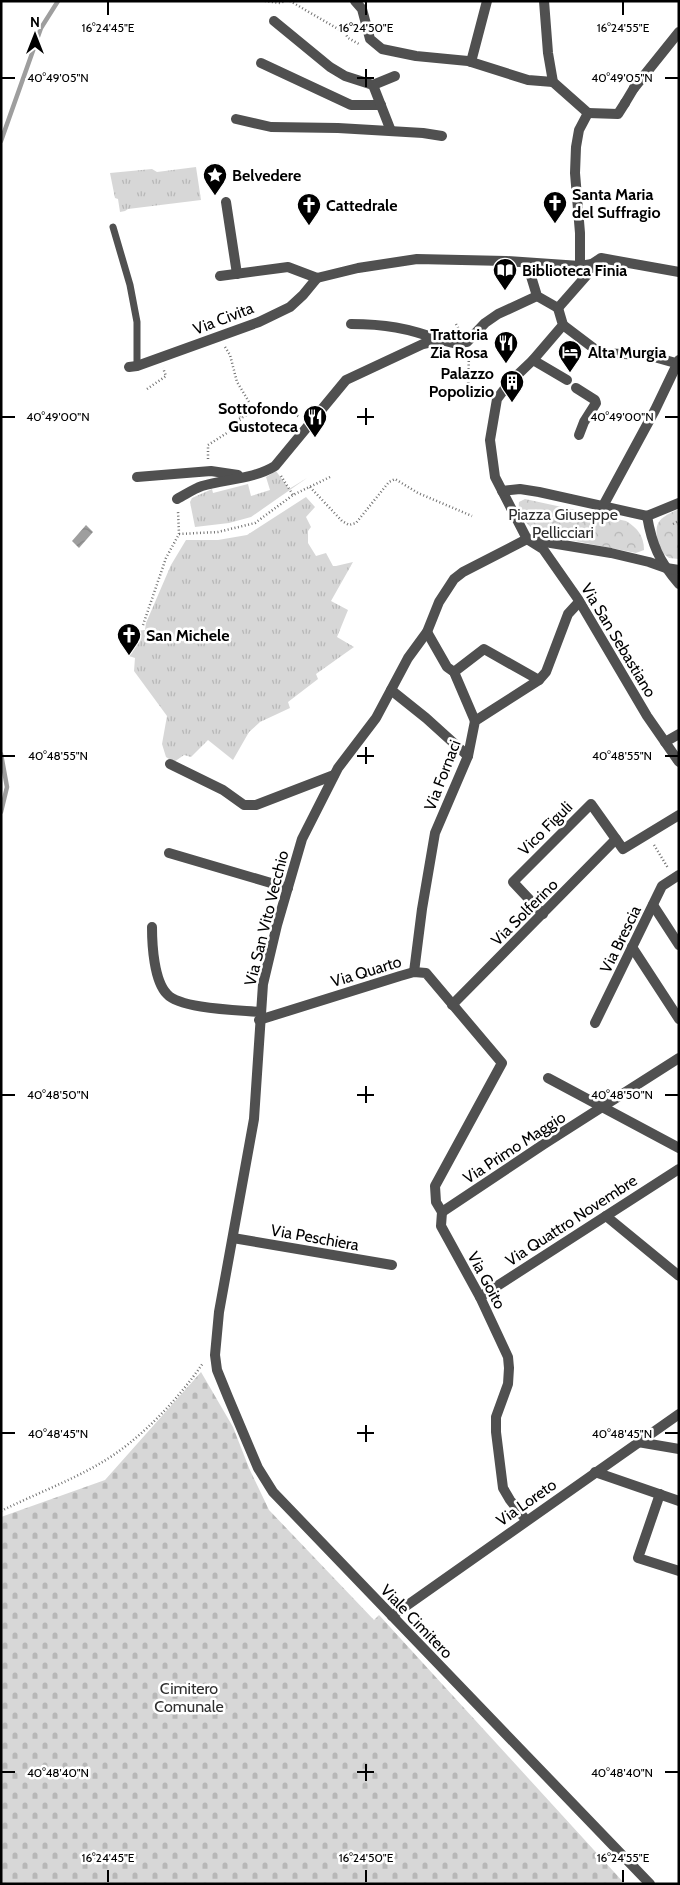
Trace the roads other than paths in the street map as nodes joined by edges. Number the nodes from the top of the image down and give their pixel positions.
1 (355, 1) edge
2 (487, 1) edge
3 (544, 1) edge
4 (274, 21) dead end
5 (679, 32) edge
6 (471, 62) junction
7 (261, 63) dead end
8 (395, 76) dead end
9 (553, 82) junction
10 (373, 85) junction
11 (381, 104) junction
12 (588, 113) junction
13 (236, 119) dead end
14 (392, 131) junction
15 (442, 136) dead end
16 (226, 202) dead end
17 (113, 226) dead end
18 (527, 263) junction
19 (592, 264) junction
20 (580, 266) junction
21 (679, 272) edge
22 (237, 274) junction
23 (220, 276) dead end
24 (317, 278) junction
25 (537, 296) junction
26 (558, 308) junction
27 (351, 324) dead end
28 (563, 325) junction
29 (441, 340) junction
30 (533, 360) junction
31 (678, 362) edge
32 (133, 367) joint
33 (567, 380) dead end
34 (576, 388) dead end
35 (579, 435) dead end
36 (244, 476) junction
37 (137, 477) dead end
38 (502, 491) junction
39 (177, 499) road end
40 (679, 503) edge
41 (603, 506) junction
42 (647, 516) junction
43 (527, 539) junction
44 (666, 568) junction
45 (679, 570) edge
46 (679, 584) edge
47 (579, 602) junction
48 (428, 632) junction
49 (454, 672) junction
50 (539, 680) junction
51 (391, 690) junction
52 (475, 721) junction
53 (679, 734) edge
54 (665, 742) junction
55 (468, 756) junction
56 (679, 762) edge
57 (170, 764) dead end
58 (334, 775) junction
59 (679, 815) edge
60 (616, 840) junction
61 (169, 853) dead end
62 (676, 877) edge
63 (288, 888) junction
64 (653, 905) junction
65 (543, 914) junction
66 (152, 927) dead end
67 (679, 945) edge
68 (632, 947) junction
69 (414, 972) junction
70 (452, 1005) junction
71 (260, 1016) junction
72 (679, 1019) edge
73 (595, 1023) dead end
74 (679, 1058) edge
75 (502, 1064) joint
76 (548, 1078) dead end
77 (604, 1107) junction
78 (679, 1148) edge
79 (679, 1169) edge
80 (442, 1212) junction
81 (606, 1216) junction
82 (233, 1238) junction
83 (392, 1265) dead end
84 (679, 1276) edge
85 (480, 1296) junction
86 (215, 1345) joint
87 (679, 1414) edge
88 (638, 1442) junction
89 (679, 1449) edge
90 (595, 1472) junction
91 (660, 1494) junction
92 (679, 1501) edge
93 (526, 1520) junction
94 (679, 1571) edge
95 (392, 1616) junction
96 (650, 1884) edge

1 - 6 street
2 - 6 street
3 - 9 street
4 - 10 street
5 - 12 street
6 - 9 street
7 - 11 street
8 - 10 street
9 - 12 street
10 - 11 street
11 - 14 street
12 - 20 street
13 - 14 street
14 - 15 street
16 - 22 street
17 - 32 lane
18 - 20 street
18 - 24 street
18 - 25 street
19 - 20 street
19 - 21 street
19 - 26 street
22 - 23 street
22 - 24 street
24 - 32 street, Via Civita
25 - 26 street
25 - 29 street
26 - 28 street
27 - 29 street
28 - 30 street
28 - 31 street
29 - 36 street
30 - 33 street
30 - 38 street
31 - 41 street
34 - 35 street
36 - 37 street
36 - 39 street
38 - 41 street
38 - 43 street
40 - 42 street
41 - 42 street
42 - 44 street
43 - 44 street
43 - 47 street, Via San Sebastiano
43 - 48 street, Via San Vito Vecchio
44 - 45 street
44 - 46 street
47 - 50 street
47 - 54 street, Via San Sebastiano
48 - 49 street
48 - 51 street, Via San Vito Vecchio
49 - 50 street
49 - 52 street
50 - 52 street
51 - 55 street
51 - 58 street, Via San Vito Vecchio
52 - 55 street, Via Fornaci
53 - 54 street
54 - 56 street, Via San Sebastiano
55 - 69 street, Via Fornaci
57 - 58 street
58 - 63 street, Via San Vito Vecchio
59 - 60 street, Vico Figuli
60 - 65 street, Via Solferino
60 - 65 street, Vico Figuli
61 - 63 street
62 - 64 street, Via Brescia
63 - 71 street, Via San Vito Vecchio
64 - 67 street
64 - 68 street, Via Brescia
65 - 70 street, Via Solferino
66 - 71 street
68 - 72 street
68 - 73 street, Via Brescia
69 - 70 street, Via Quarto
69 - 71 street, Via Quarto
70 - 75 street, Via Quarto
71 - 82 street, Via San Vito Vecchio
74 - 77 street, Via Primo Maggio
75 - 80 street, Via Goito
76 - 77 street
77 - 78 street
77 - 80 street, Via Primo Maggio
79 - 81 street, Via Quattro Novembre
80 - 85 street, Via Goito
81 - 84 street
81 - 85 street, Via Quattro Novembre
82 - 83 street, Via Peschiera
82 - 86 street, Via San Vito Vecchio
85 - 93 street, Via Goito
86 - 95 street, Viale Cimitero
87 - 88 street, Via Loreto
88 - 89 street
88 - 90 street, Via Loreto
90 - 91 street
90 - 93 street, Via Loreto
91 - 92 street
91 - 94 street
93 - 95 street, Via Loreto
95 - 96 street, Viale Cimitero

